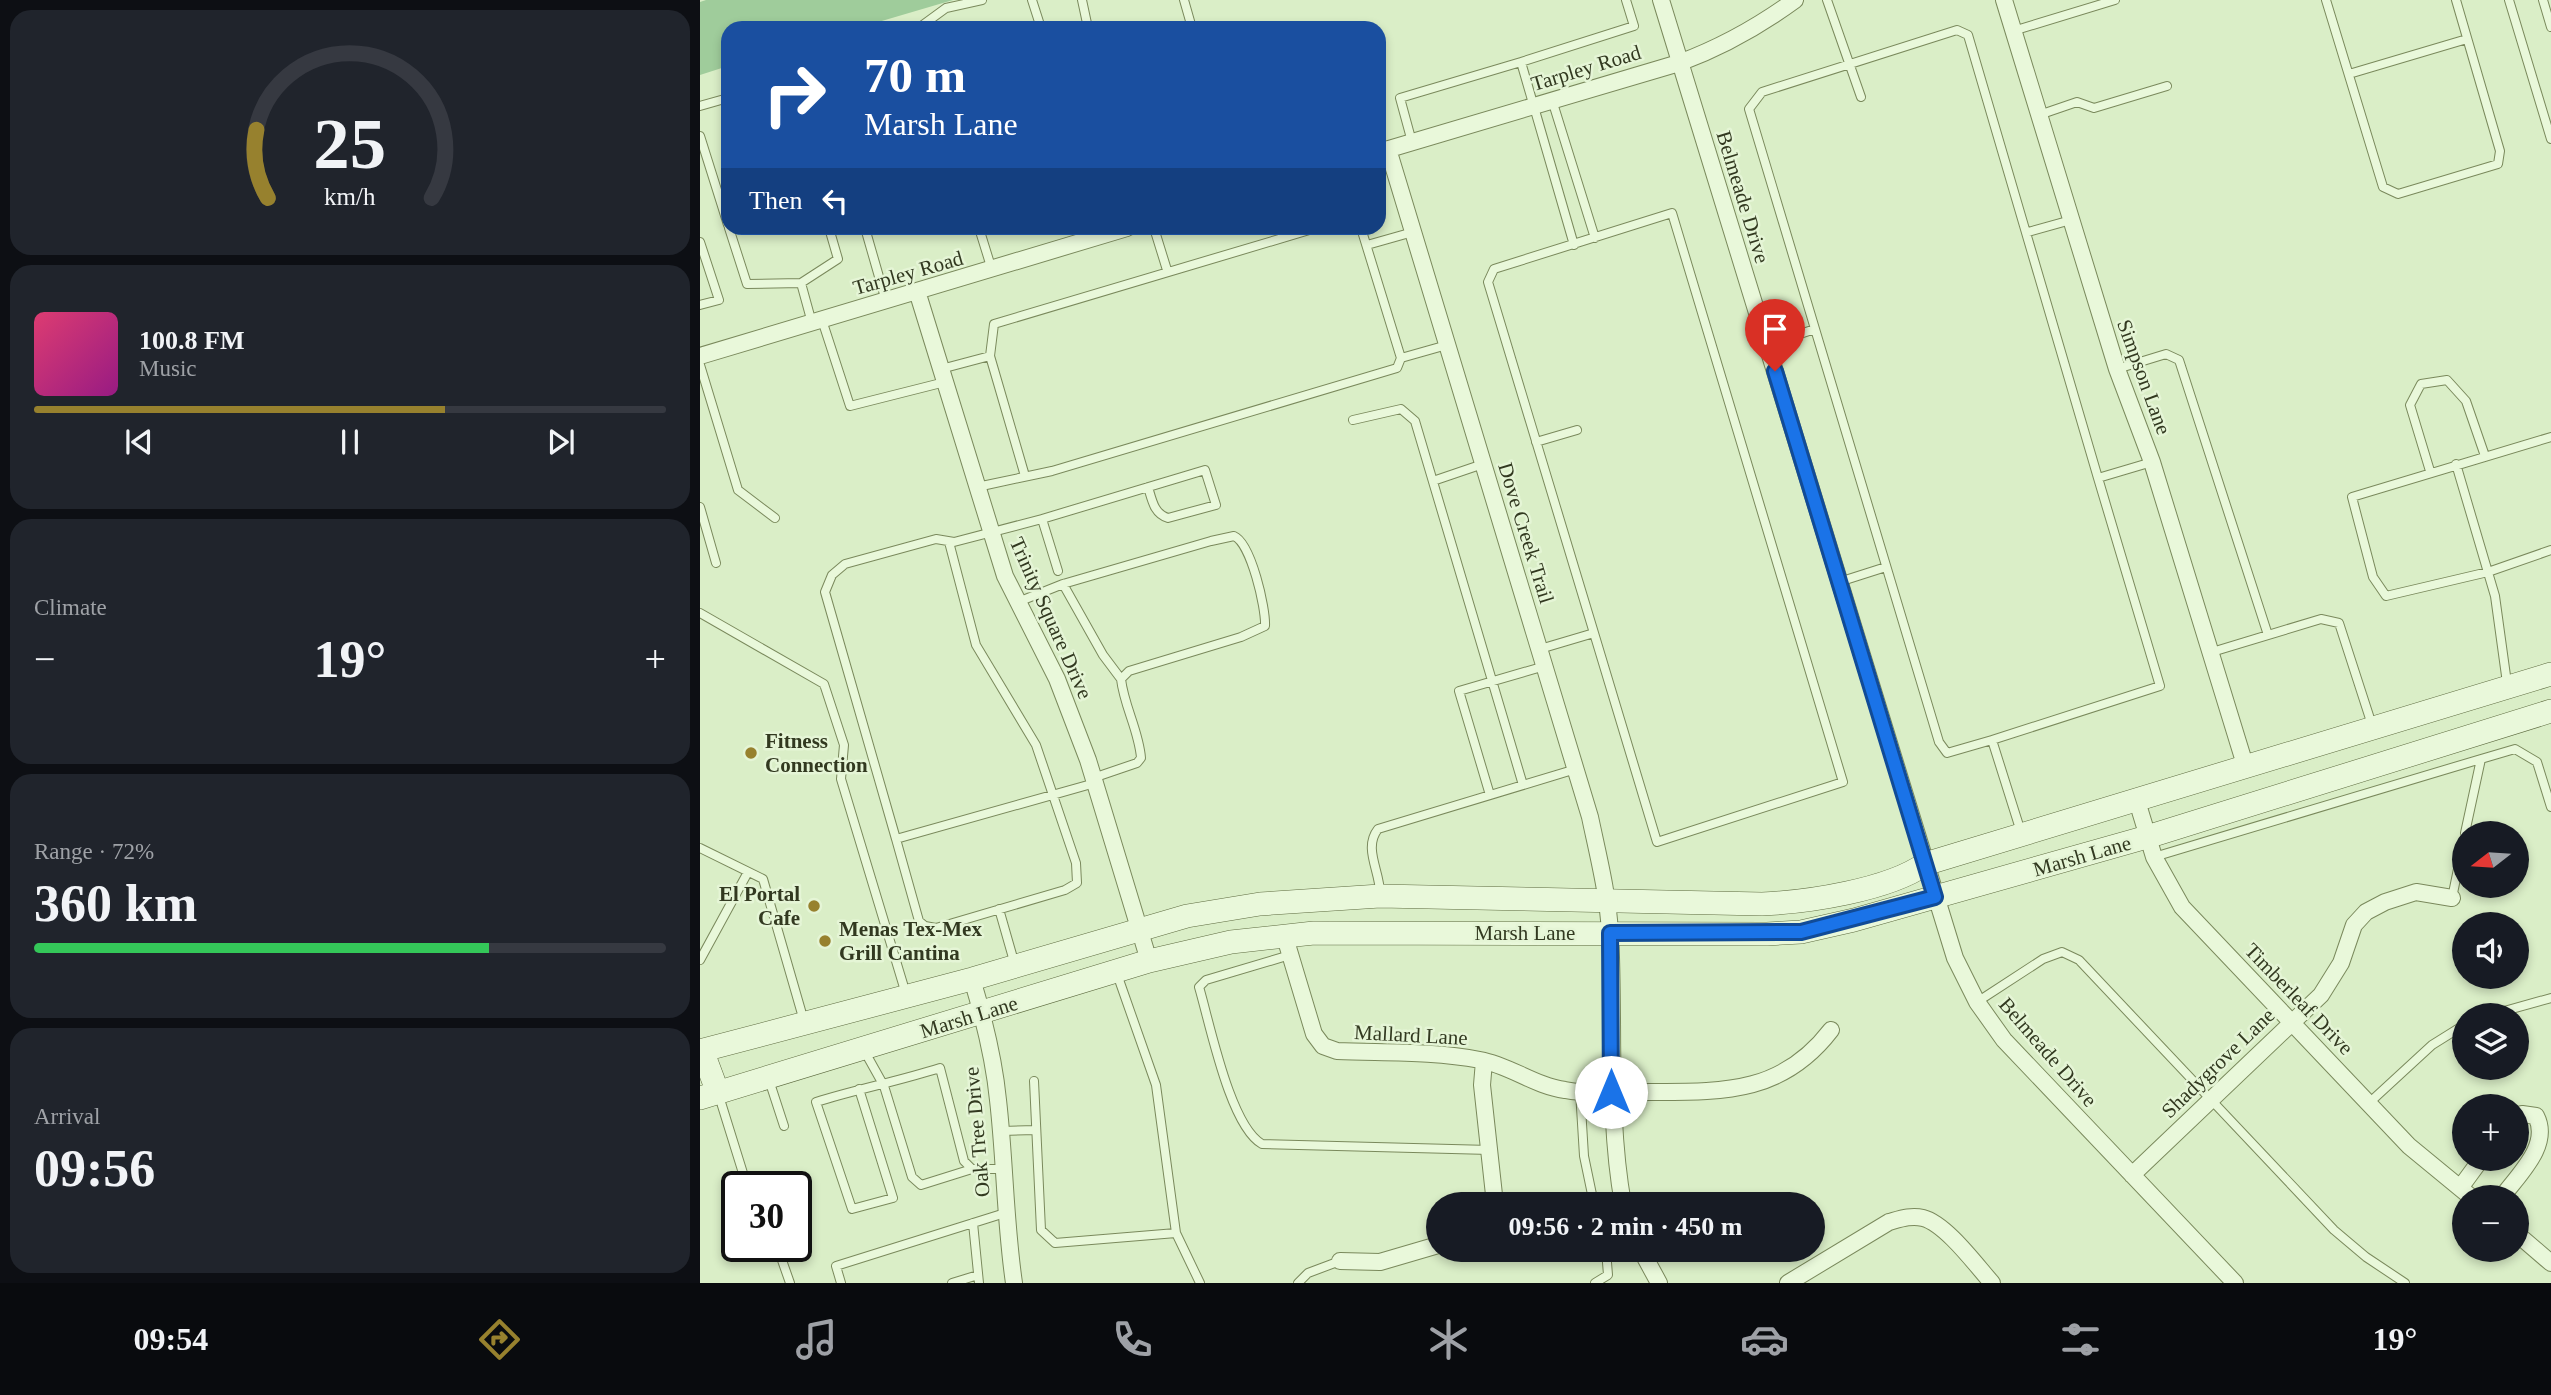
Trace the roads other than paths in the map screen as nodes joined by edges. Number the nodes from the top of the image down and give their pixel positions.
1 (982, 0) edge
2 (1032, 0) edge
3 (1082, 0) edge
4 (1184, 0) edge
5 (1626, 0) edge
6 (1661, 0) edge
7 (1794, 0) edge
8 (1827, 0) edge
9 (2004, 0) edge
10 (2115, 0) edge
11 (2326, 0) edge
12 (2456, 0) edge
13 (2509, 0) edge
14 (2543, 0) edge
15 (928, 21) edge
16 (1039, 21) edge
17 (1086, 21) edge
18 (1190, 21) edge
19 (2551, 27) edge
20 (2013, 30) junction
21 (2467, 39) junction
22 (1521, 62) junction
23 (1679, 63) junction
24 (1850, 64) junction
25 (2348, 74) junction
26 (2167, 86) dead end
27 (1861, 97) dead end
28 (721, 100) edge
29 (1552, 100) junction
30 (700, 106) edge
31 (1533, 106) junction
32 (2039, 115) junction
33 (700, 136) edge
34 (2551, 139) edge
35 (1412, 142) junction
36 (1386, 149) edge
37 (1386, 158) edge
38 (721, 204) edge
39 (2071, 219) junction
40 (1413, 232) junction
41 (2028, 232) junction
42 (731, 235) edge
43 (831, 235) edge
44 (867, 235) edge
45 (981, 235) edge
46 (1090, 235) edge
47 (1155, 235) edge
48 (1292, 235) edge
49 (1363, 235) edge
50 (1595, 238) junction
51 (700, 242) edge
52 (1367, 245) junction
53 (1574, 245) junction
54 (992, 270) junction
55 (1167, 270) junction
56 (801, 283) junction
57 (917, 292) junction
58 (886, 301) junction
59 (700, 305) edge
60 (817, 321) junction
61 (1815, 330) junction
62 (1447, 345) junction
63 (1767, 345) junction
64 (700, 356) edge
65 (990, 356) junction
66 (1401, 358) junction
67 (700, 365) edge
68 (2117, 369) junction
69 (943, 376) junction
70 (1353, 420) dead end
71 (1577, 430) dead end
72 (2551, 437) edge
73 (1536, 442) junction
74 (2485, 456) junction
75 (2152, 461) junction
76 (1483, 464) junction
77 (2456, 464) junction
78 (2430, 471) junction
79 (1025, 476) junction
80 (2098, 478) junction
81 (1433, 481) junction
82 (977, 487) junction
83 (1148, 487) junction
84 (700, 507) edge
85 (775, 518) dead end
86 (1042, 519) junction
87 (991, 534) junction
88 (949, 542) junction
89 (2551, 551) edge
90 (716, 563) dead end
91 (1886, 567) junction
92 (1058, 571) dead end
93 (2488, 572) junction
94 (1839, 582) junction
95 (1063, 584) junction
96 (1018, 602) junction
97 (700, 613) edge
98 (1594, 633) junction
99 (2268, 635) junction
100 (1540, 649) junction
101 (2212, 652) junction
102 (1545, 666) junction
103 (2551, 674) edge
104 (1121, 679) junction
105 (1493, 681) junction
106 (2507, 686) junction
107 (2551, 711) edge
108 (2374, 730) junction
109 (1992, 740) junction
110 (2481, 759) junction
111 (1576, 768) junction
112 (2246, 768) junction
113 (1094, 780) junction
114 (1523, 785) junction
115 (1055, 795) junction
116 (1490, 795) junction
117 (2137, 801) junction
118 (2551, 807) edge
119 (2468, 821) edge
120 (2022, 835) junction
121 (895, 839) junction
122 (2150, 847) junction
123 (700, 848) edge
124 (1925, 864) junction
125 (748, 872) junction
126 (1380, 895) junction
127 (1935, 897) junction
128 (2452, 898) edge
129 (1607, 900) junction
130 (999, 909) junction
131 (1139, 929) junction
132 (1610, 933) junction
133 (1287, 945) junction
134 (700, 960) edge
135 (1149, 961) junction
136 (1015, 965) junction
137 (1116, 972) junction
138 (972, 979) junction
139 (906, 995) junction
140 (2551, 998) edge
141 (1977, 1002) junction
142 (2529, 1004) edge
143 (982, 1014) junction
144 (2291, 1021) junction
145 (804, 1022) junction
146 (1831, 1030) dead end
147 (2452, 1032) edge
148 (701, 1048) edge
149 (863, 1049) junction
150 (1484, 1061) junction
151 (768, 1077) junction
152 (1034, 1081) dead end
153 (884, 1086) junction
154 (859, 1089) junction
155 (1580, 1091) junction
156 (1611, 1092) junction
157 (709, 1095) edge
158 (2212, 1099) junction
159 (2369, 1103) junction
160 (2529, 1115) edge
161 (784, 1126) dead end
162 (1036, 1130) junction
163 (1002, 1131) junction
164 (1490, 1150) junction
165 (2529, 1159) edge
166 (972, 1169) junction
167 (1002, 1169) junction
168 (741, 1171) edge
169 (2132, 1175) junction
170 (2456, 1185) edge
171 (1494, 1192) edge
172 (1592, 1192) edge
173 (1621, 1192) edge
174 (1005, 1213) junction
175 (973, 1223) junction
176 (1176, 1233) junction
177 (2529, 1244) edge
178 (1426, 1249) edge
179 (1340, 1261) joint
180 (783, 1262) edge
181 (1607, 1262) edge
182 (1648, 1262) edge
183 (2551, 1263) edge
184 (979, 1279) edge
185 (790, 1283) edge
186 (841, 1283) edge
187 (952, 1283) edge
188 (1014, 1283) edge
189 (1200, 1283) edge
190 (1297, 1283) edge
191 (1595, 1283) edge
192 (1659, 1283) edge
193 (1788, 1283) edge
194 (1992, 1283) edge
195 (2235, 1283) edge
196 (2405, 1283) edge

1 - 15 lane
2 - 16 lane
3 - 17 lane
4 - 18 lane
5 - 22 lane
6 - 23 street, Belmeade Drive
7 - 23 street, Tarpley Road
8 - 24 lane
9 - 20 street, Simpson Lane
10 - 20 lane
11 - 25 lane
12 - 21 lane
13 - 34 lane
14 - 19 lane
20 - 32 street, Simpson Lane
21 - 25 lane
21 - 25 lane
22 - 31 lane
22 - 35 lane
23 - 29 street, Tarpley Road
23 - 63 street, Belmeade Drive
24 - 27 lane
24 - 41 lane
24 - 61 lane
26 - 32 lane
28 - 30 lane
29 - 31 street, Tarpley Road
29 - 50 lane
31 - 35 street, Tarpley Road
31 - 53 lane
32 - 39 street, Simpson Lane
33 - 38 lane
35 - 36 street, Tarpley Road
37 - 40 street, Dove Creek Trail
39 - 41 lane
39 - 68 street, Simpson Lane
40 - 52 lane
40 - 62 street, Dove Creek Trail
41 - 80 lane
42 - 56 lane
43 - 56 lane
44 - 58 lane
45 - 54 lane
46 - 54 street, Tarpley Road
47 - 55 lane
48 - 55 lane
49 - 52 lane
50 - 53 lane
50 - 98 lane
51 - 59 lane
52 - 66 lane
53 - 73 lane
54 - 57 street, Tarpley Road
55 - 65 lane
56 - 60 lane
57 - 58 street, Tarpley Road
57 - 69 street, Trinity Square Drive
58 - 60 street, Tarpley Road
60 - 64 street, Tarpley Road
60 - 69 lane
61 - 63 lane
61 - 91 lane
62 - 66 lane
62 - 76 street, Dove Creek Trail
63 - 94 street, Belmeade Drive
65 - 69 lane
65 - 79 lane
66 - 79 lane
67 - 85 lane
68 - 75 street, Simpson Lane
68 - 99 lane
69 - 82 street, Trinity Square Drive
70 - 81 lane
71 - 73 lane
72 - 74 lane
73 - 98 lane
74 - 77 lane
74 - 78 lane
75 - 80 lane
75 - 101 street, Simpson Lane
76 - 81 lane
76 - 100 street, Dove Creek Trail
77 - 78 lane
77 - 93 lane
78 - 93 lane
79 - 82 lane
80 - 109 lane
81 - 105 lane
82 - 87 street, Trinity Square Drive
83 - 83 lane
83 - 86 lane
84 - 90 lane
86 - 87 lane
86 - 92 lane
87 - 88 lane
87 - 96 street, Trinity Square Drive
88 - 115 lane
88 - 121 lane
89 - 93 lane
91 - 94 lane
91 - 109 lane
93 - 106 lane
94 - 124 street, Belmeade Drive
95 - 96 lane
95 - 104 lane
95 - 104 lane
96 - 113 street, Trinity Square Drive
97 - 139 lane
98 - 100 lane
99 - 101 lane
99 - 108 lane
100 - 102 street, Dove Creek Trail
101 - 112 street, Simpson Lane
102 - 105 lane
102 - 111 street, Dove Creek Trail
103 - 106 main road, Marsh Lane
104 - 113 lane
105 - 114 lane
105 - 116 lane
106 - 108 main road, Marsh Lane
107 - 122 main road, Marsh Lane
108 - 112 main road, Marsh Lane
109 - 120 lane
110 - 118 lane
110 - 119 lane
110 - 122 lane
111 - 114 lane
111 - 129 street, Dove Creek Trail
112 - 117 main road, Marsh Lane
113 - 115 lane
113 - 131 street, Trinity Square Drive
114 - 116 lane
115 - 121 lane
115 - 130 lane
116 - 126 lane
117 - 120 main road, Marsh Lane
117 - 122 street, Timberleaf Drive
120 - 124 main road, Marsh Lane
121 - 130 lane
122 - 127 main road, Marsh Lane
122 - 144 street, Timberleaf Drive
123 - 125 lane
124 - 127 street, Belmeade Drive
124 - 129 main road, Marsh Lane
125 - 134 lane
125 - 145 lane
126 - 129 main road, Marsh Lane
126 - 131 main road, Marsh Lane
127 - 132 main road, Marsh Lane
127 - 141 street, Belmeade Drive
128 - 144 street, Shadygrove Lane
129 - 132 street, Dove Creek Trail
130 - 136 lane
131 - 135 street, Trinity Square Drive
131 - 136 main road, Marsh Lane
132 - 133 main road, Marsh Lane
132 - 156 street, Dove Creek Trail
133 - 135 main road, Marsh Lane
133 - 150 street, Mallard Lane
133 - 164 lane
135 - 137 main road, Marsh Lane
136 - 138 main road, Marsh Lane
137 - 143 main road, Marsh Lane
137 - 176 lane
138 - 139 main road, Marsh Lane
138 - 143 street, Oak Tree Drive
139 - 145 main road, Marsh Lane
140 - 142 lane
141 - 158 lane
141 - 169 street, Belmeade Drive
143 - 149 main road, Marsh Lane
143 - 163 street, Oak Tree Drive
144 - 158 street, Shadygrove Lane
144 - 159 street, Timberleaf Drive
145 - 148 main road, Marsh Lane
146 - 156 street, Mallard Lane
147 - 159 lane
148 - 157 main road
149 - 151 main road, Marsh Lane
149 - 153 lane
150 - 155 street, Mallard Lane
150 - 164 street
151 - 157 main road, Marsh Lane
151 - 161 lane
152 - 162 lane
153 - 154 lane
153 - 166 lane
153 - 166 lane
154 - 154 lane
155 - 156 street, Mallard Lane
155 - 172 lane
156 - 173 street, Dove Creek Trail
157 - 168 lane
158 - 169 street, Shadygrove Lane
158 - 196 lane
159 - 170 street, Timberleaf Drive
160 - 165 street
162 - 163 lane
162 - 176 lane
163 - 167 street, Oak Tree Drive
164 - 171 street
166 - 167 lane
167 - 174 street, Oak Tree Drive
169 - 195 street, Belmeade Drive
174 - 175 lane
174 - 188 street, Oak Tree Drive
175 - 184 lane
175 - 186 lane
176 - 189 lane
177 - 183 street
178 - 179 street
179 - 190 lane
180 - 185 lane
181 - 191 lane
182 - 192 street
184 - 187 lane
193 - 194 street

